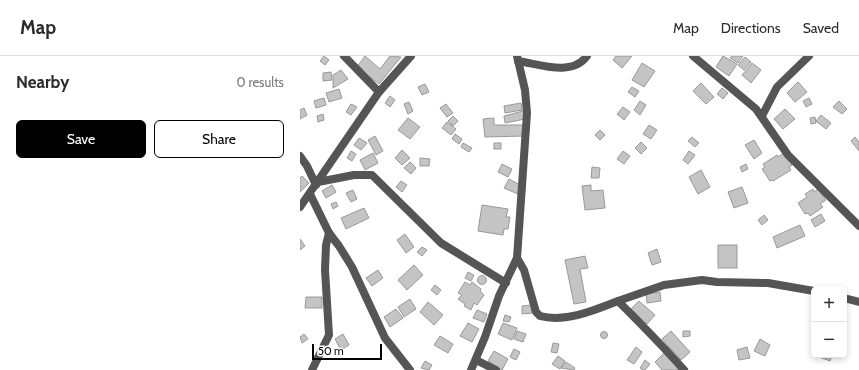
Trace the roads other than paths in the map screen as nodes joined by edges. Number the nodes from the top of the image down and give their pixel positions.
1 (344, 56) edge
2 (411, 56) edge
3 (587, 56) edge
4 (693, 56) edge
5 (809, 56) edge
6 (518, 59) edge
7 (379, 92) junction
8 (762, 116) junction
9 (300, 156) edge
10 (317, 184) junction
11 (310, 194) junction
12 (300, 207) edge
13 (859, 226) edge
14 (329, 233) junction
15 (517, 258) junction
16 (506, 283) junction
17 (811, 290) edge
18 (847, 299) edge
19 (618, 301) junction
20 (859, 302) edge
21 (476, 360) junction
22 (312, 370) edge
23 (410, 370) edge
24 (471, 370) edge
25 (496, 370) edge
26 (684, 370) edge

1 - 7 street
2 - 7 street
3 - 6 street
4 - 8 street
5 - 8 street
6 - 15 street
7 - 10 street
8 - 13 street
9 - 10 street
10 - 11 street
10 - 16 street
11 - 12 street
11 - 14 street
14 - 22 street
14 - 23 street
15 - 16 street
15 - 19 street
16 - 21 street
17 - 19 street
18 - 20 street
19 - 26 street
21 - 24 street
21 - 25 street

